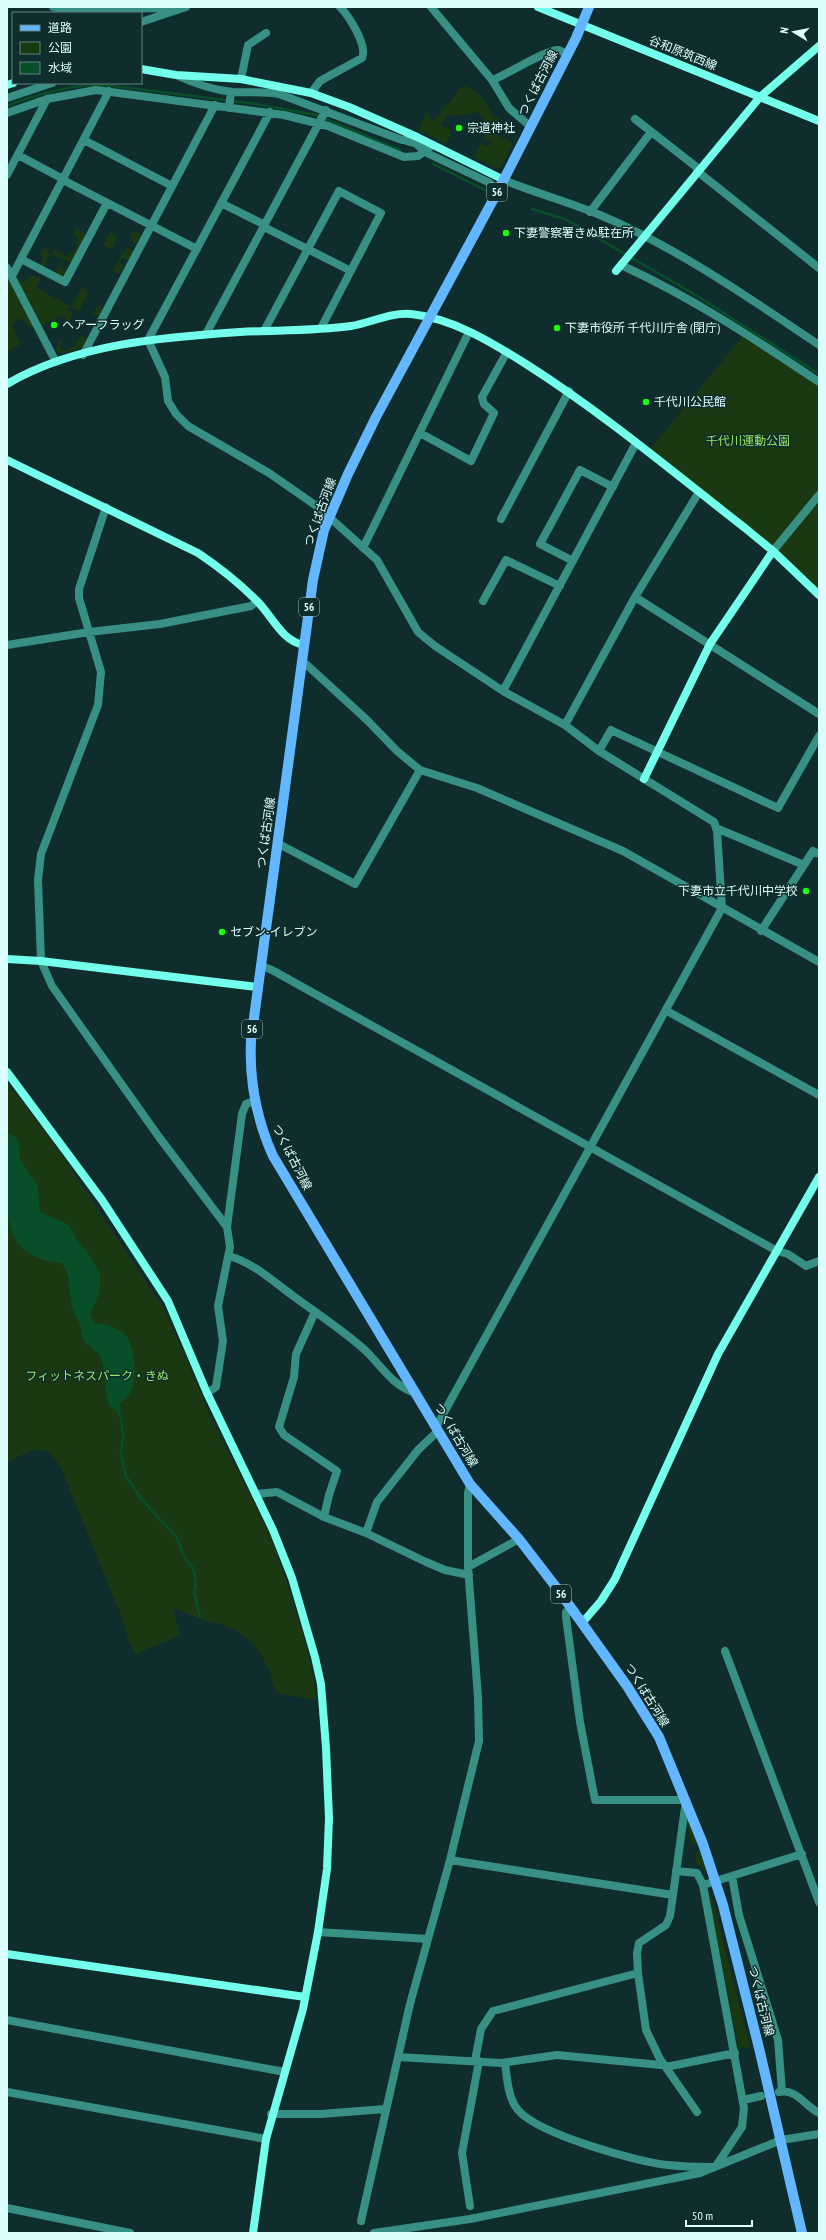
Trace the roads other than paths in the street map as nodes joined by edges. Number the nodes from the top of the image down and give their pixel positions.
1 (53, 7) edge
2 (186, 7) edge
3 (340, 7) edge
4 (431, 7) edge
5 (538, 7) edge
6 (589, 7) edge
7 (172, 11) junction
8 (142, 22) edge
9 (582, 25) junction
10 (266, 34) dead end
11 (819, 46) edge
12 (567, 54) junction
13 (142, 69) edge
14 (176, 75) junction
15 (241, 79) junction
16 (492, 80) junction
17 (49, 84) edge
18 (271, 88) junction
19 (109, 91) junction
20 (231, 92) junction
21 (311, 93) junction
22 (25, 95) dead end
23 (760, 97) junction
24 (7, 98) edge
25 (47, 99) junction
26 (29, 105) junction
27 (215, 105) junction
28 (229, 108) junction
29 (326, 110) junction
30 (270, 112) junction
31 (7, 114) edge
32 (635, 119) dead end
33 (819, 120) edge
34 (320, 124) junction
35 (530, 127) junction
36 (651, 132) junction
37 (417, 137) junction
38 (84, 140) junction
39 (402, 140) junction
40 (433, 145) junction
41 (425, 151) junction
42 (18, 155) junction
43 (698, 170) junction
44 (7, 175) edge
45 (63, 180) junction
46 (504, 180) junction
47 (490, 183) dead end
48 (172, 186) junction
49 (106, 203) junction
50 (221, 203) junction
51 (590, 212) junction
52 (151, 225) junction
53 (265, 226) junction
54 (644, 236) junction
55 (197, 249) junction
56 (308, 250) junction
57 (21, 259) junction
58 (7, 268) edge
59 (819, 268) edge
60 (350, 271) junction
61 (12, 276) junction
62 (430, 317) junction
63 (321, 328) junction
64 (264, 331) junction
65 (468, 332) junction
66 (206, 334) junction
67 (148, 340) junction
68 (819, 345) edge
69 (507, 352) junction
70 (83, 355) junction
71 (56, 362) junction
72 (819, 382) edge
73 (7, 384) edge
74 (569, 392) junction
75 (420, 433) junction
76 (636, 443) junction
77 (7, 460) edge
78 (613, 487) junction
79 (699, 492) junction
80 (819, 494) edge
81 (106, 507) junction
82 (329, 518) junction
83 (502, 519) dead end
84 (363, 548) junction
85 (773, 551) junction
86 (573, 561) junction
87 (560, 586) junction
88 (819, 595) edge
89 (635, 597) junction
90 (257, 600) junction
91 (483, 601) dead end
92 (89, 632) junction
93 (710, 644) junction
94 (7, 645) edge
95 (304, 645) junction
96 (302, 662) junction
97 (503, 691) junction
98 (819, 714) edge
99 (565, 725) junction
100 (819, 736) edge
101 (657, 750) junction
102 (599, 752) junction
103 (420, 770) junction
104 (644, 779) junction
105 (716, 828) junction
106 (277, 843) junction
107 (819, 854) edge
108 (804, 865) junction
109 (722, 908) junction
110 (761, 931) junction
111 (7, 959) edge
112 (41, 961) junction
113 (819, 962) edge
114 (260, 966) junction
115 (257, 987) junction
116 (667, 1011) junction
117 (7, 1072) edge
118 (819, 1095) edge
119 (254, 1101) junction
120 (590, 1148) junction
121 (819, 1176) edge
122 (227, 1227) junction
123 (777, 1251) junction
124 (229, 1256) junction
125 (819, 1261) edge
126 (315, 1312) junction
127 (207, 1393) junction
128 (416, 1393) junction
129 (437, 1429) junction
130 (470, 1484) junction
131 (256, 1494) junction
132 (324, 1517) junction
133 (366, 1533) junction
134 (519, 1539) junction
135 (469, 1571) junction
136 (571, 1608) junction
137 (582, 1623) junction
138 (725, 1651) dead end
139 (686, 1800) junction
140 (802, 1854) junction
141 (450, 1860) junction
142 (676, 1870) junction
143 (732, 1876) junction
144 (715, 1880) junction
145 (703, 1885) junction
146 (673, 1894) junction
147 (819, 1902) edge
148 (318, 1932) junction
149 (428, 1939) junction
150 (7, 1954) edge
151 (638, 1973) junction
152 (305, 1997) junction
153 (7, 2020) edge
154 (735, 2053) junction
155 (398, 2057) junction
156 (477, 2061) junction
157 (505, 2063) junction
158 (664, 2066) junction
159 (285, 2072) junction
160 (7, 2092) edge
161 (761, 2096) dead end
162 (743, 2100) junction
163 (386, 2109) junction
164 (697, 2112) dead end
165 (272, 2114) junction
166 (819, 2114) edge
167 (819, 2134) edge
168 (266, 2139) junction
169 (781, 2140) junction
170 (715, 2167) junction
171 (470, 2206) dead end
172 (7, 2208) edge
173 (360, 2221) dead end
174 (130, 2233) edge
175 (253, 2233) edge
176 (374, 2233) edge
177 (802, 2233) edge

1 - 7 street
2 - 7 street
3 - 21 street
4 - 16 street
5 - 9 street, 谷和原筑西線
6 - 9 main road, つくば古河線 / 56
7 - 8 street
9 - 12 main road, つくば古河線 / 56
9 - 23 street, 谷和原筑西線
10 - 15 street
11 - 23 street
12 - 16 street
12 - 35 main road, つくば古河線 / 56
13 - 14 street
14 - 15 street
14 - 20 street
15 - 18 street
16 - 35 street
17 - 24 street
18 - 20 street
18 - 21 street
18 - 29 street
19 - 25 street
19 - 27 street
19 - 38 street
20 - 28 street
21 - 37 street
22 - 26 street
23 - 33 street, 谷和原筑西線
23 - 43 street
25 - 26 street
25 - 42 street
26 - 31 street
27 - 28 street
27 - 48 street
28 - 30 street
29 - 34 street
29 - 39 street
30 - 34 street
30 - 50 street
32 - 36 street
34 - 41 street
34 - 53 street
35 - 46 main road, つくば古河線 / 56
36 - 43 street
36 - 51 street
37 - 39 street
37 - 40 street
38 - 45 street
38 - 48 street
39 - 41 street
40 - 41 street
40 - 46 street
41 - 47 street
42 - 44 street
42 - 45 street
43 - 54 street
43 - 59 street
45 - 49 street
45 - 57 street
46 - 51 street
46 - 62 main road, つくば古河線 / 56
48 - 52 street
49 - 52 street
49 - 57 street
50 - 53 street
50 - 55 street
51 - 54 street
52 - 55 street
52 - 70 street
53 - 56 street
53 - 66 street
54 - 68 street
54 - 72 street
55 - 67 street
56 - 60 street
56 - 60 street
56 - 64 street
57 - 61 street
58 - 61 street
60 - 63 street
61 - 71 street
62 - 63 street
62 - 65 street
62 - 82 main road, つくば古河線 / 56
63 - 64 street
64 - 66 street
65 - 69 street
65 - 75 street
66 - 67 street
67 - 70 street
67 - 82 street
69 - 74 street
69 - 75 street
70 - 71 street
71 - 73 street
74 - 76 street
74 - 83 street
75 - 84 street
76 - 78 street
76 - 79 street
77 - 81 street
78 - 86 street
78 - 86 street
79 - 85 street
79 - 89 street
80 - 85 street
81 - 90 street
81 - 92 street
82 - 84 street
82 - 95 main road, つくば古河線 / 56
84 - 97 street
85 - 88 street
85 - 93 street
86 - 87 street
87 - 91 street
87 - 97 street
89 - 93 street
89 - 99 street
90 - 92 street
90 - 95 street
92 - 94 street
92 - 112 street
93 - 98 street
93 - 101 street
95 - 96 main road, つくば古河線 / 56
96 - 103 street
96 - 106 main road, つくば古河線 / 56
97 - 99 street
99 - 102 street
100 - 101 street
101 - 102 street
101 - 104 street
102 - 104 street
103 - 106 street
103 - 109 street
104 - 105 street
105 - 108 street
105 - 109 street
106 - 114 main road, つくば古河線 / 56
107 - 108 street
108 - 110 street
109 - 110 street
109 - 116 street
110 - 113 street
111 - 112 street
112 - 115 street
112 - 122 street
114 - 115 main road, つくば古河線 / 56
114 - 120 street
115 - 119 main road, つくば古河線 / 56
116 - 118 street
116 - 120 street
117 - 127 street
119 - 122 street
119 - 128 main road, つくば古河線 / 56
120 - 123 street
120 - 129 street
121 - 123 street
122 - 124 street
123 - 125 street
123 - 137 street
124 - 126 street
124 - 127 street
126 - 128 street
126 - 132 street
127 - 131 street
128 - 129 main road, つくば古河線 / 56
129 - 130 main road, つくば古河線 / 56
129 - 133 street
130 - 134 main road, つくば古河線 / 56
130 - 135 street
131 - 132 street
131 - 148 street
132 - 133 street
133 - 135 street
134 - 135 street
134 - 136 main road, つくば古河線 / 56
135 - 141 street
136 - 137 main road, つくば古河線 / 56
136 - 139 street
137 - 139 main road, つくば古河線 / 56
138 - 140 street
139 - 142 street
139 - 144 main road, つくば古河線 / 56
140 - 143 street
140 - 147 street
141 - 146 street
141 - 149 street
142 - 145 street
142 - 146 street
143 - 144 street
143 - 166 street
144 - 145 street
144 - 169 main road, つくば古河線 / 56
145 - 154 street
146 - 151 street
148 - 149 street
148 - 152 street
149 - 155 street
150 - 152 street
151 - 156 street
151 - 158 street
152 - 159 street
153 - 159 street
154 - 158 street
154 - 162 street
155 - 156 street
155 - 163 street
156 - 157 street
156 - 171 street
157 - 158 street
157 - 170 street
158 - 164 street
159 - 165 street
160 - 168 street
161 - 162 street
162 - 170 street
163 - 165 street
163 - 173 street
165 - 168 street
167 - 169 street
168 - 175 street
169 - 170 street
169 - 177 main road, つくば古河線 / 56
170 - 176 street
172 - 174 street

